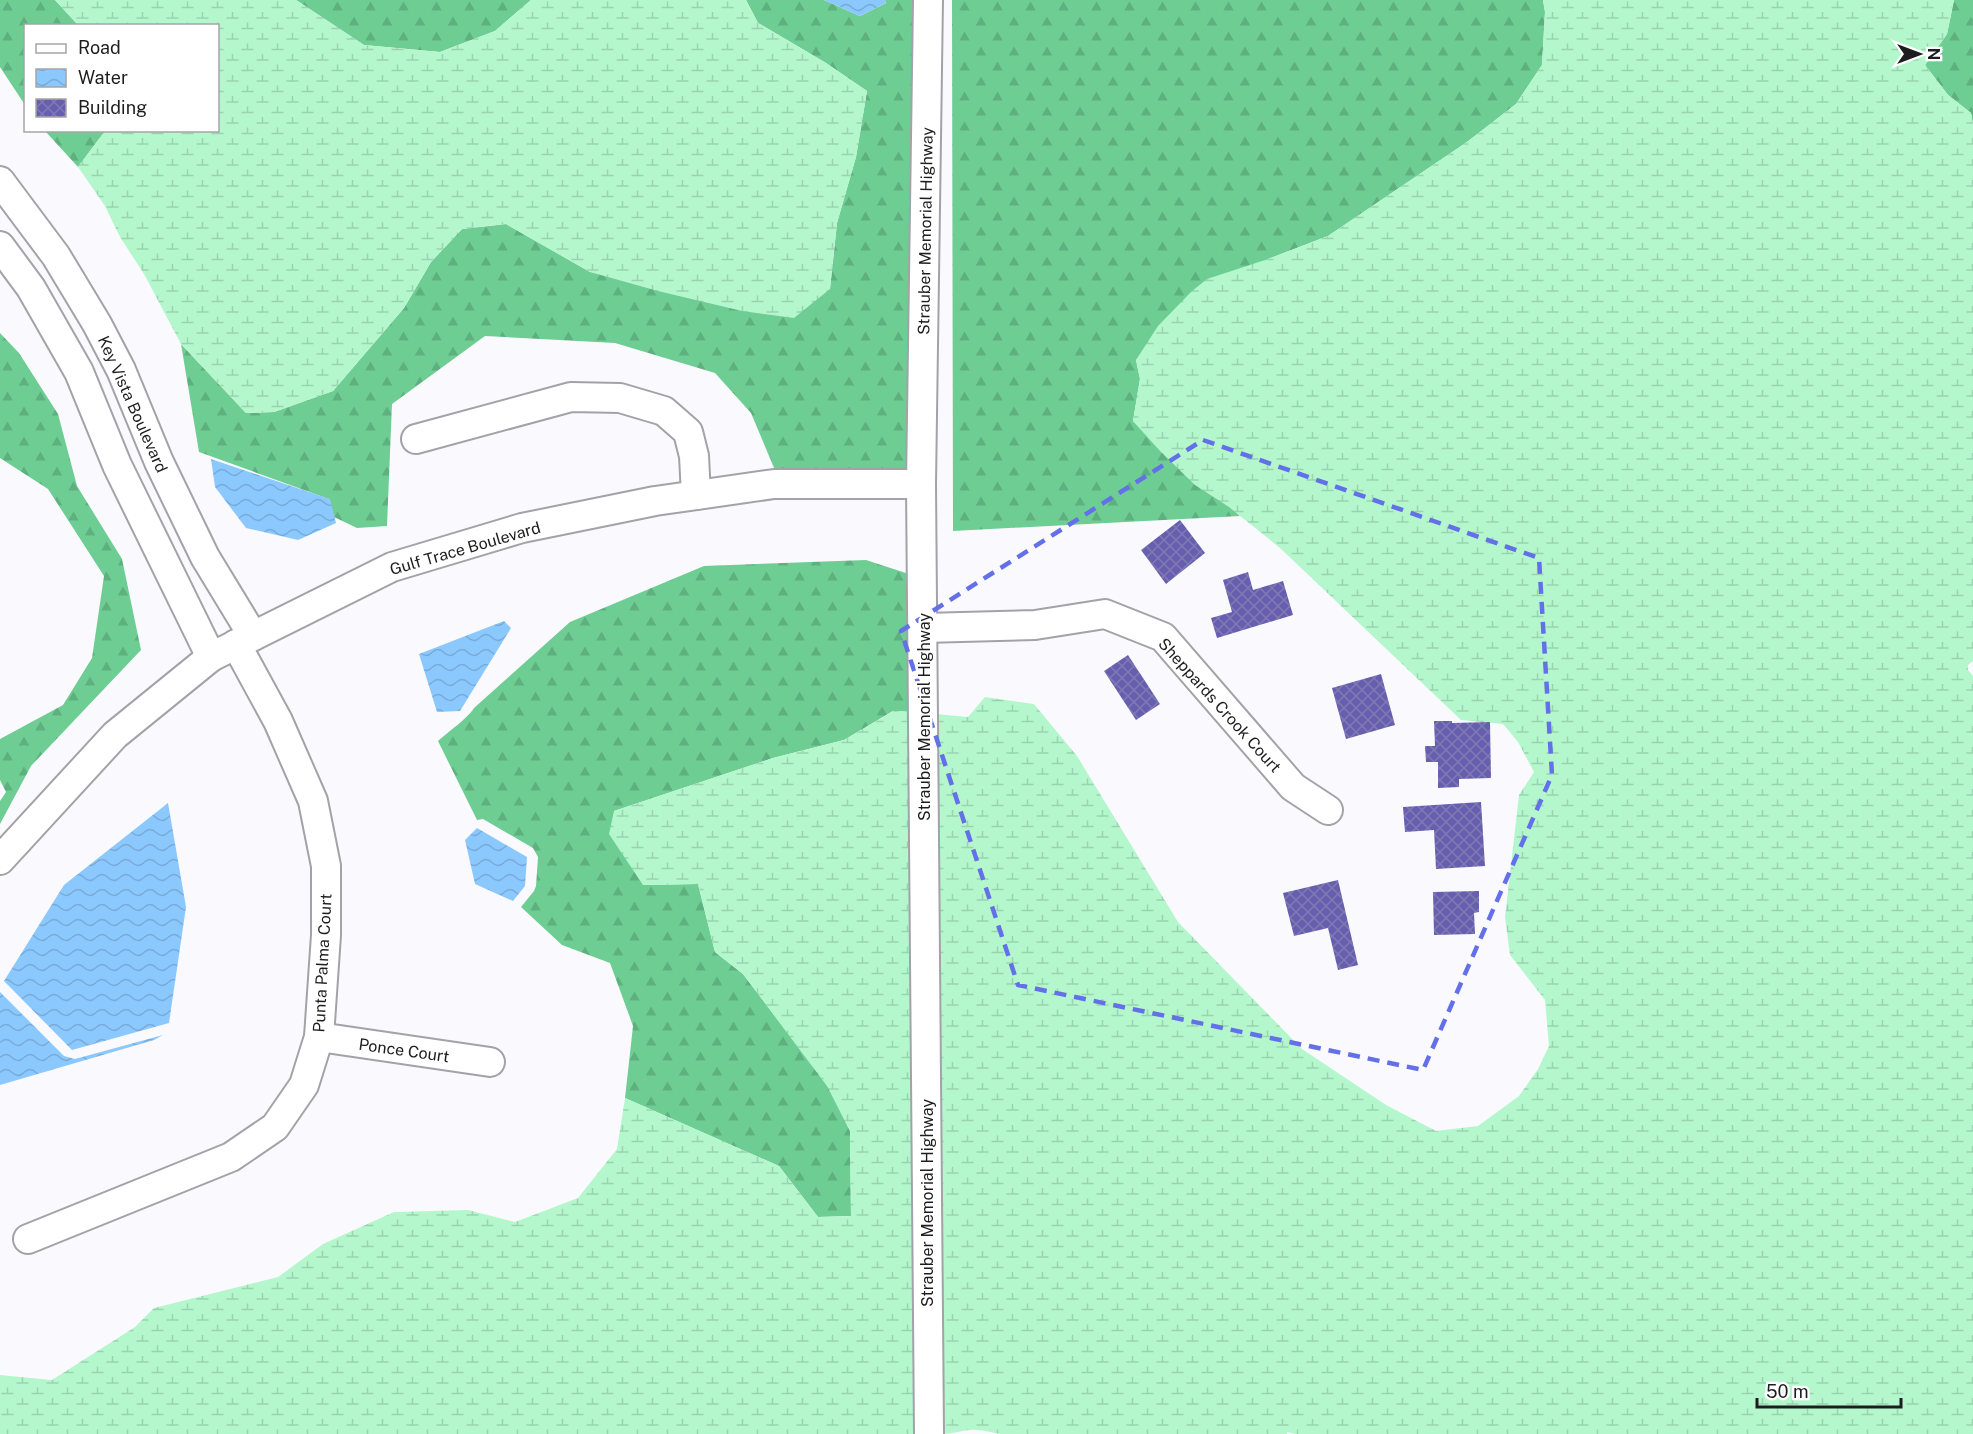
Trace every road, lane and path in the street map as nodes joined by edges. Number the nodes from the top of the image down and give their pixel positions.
1 (928, 0) edge
2 (0, 181) edge
3 (0, 246) edge
4 (416, 439) dead end
5 (921, 484) junction
6 (696, 495) junction
7 (924, 628) junction
8 (245, 640) junction
9 (211, 657) junction
10 (1328, 810) dead end
11 (0, 860) edge
12 (319, 1037) junction
13 (490, 1062) dead end
14 (28, 1239) dead end
15 (929, 1434) edge

1 - 5 street, Strauber Memorial Highway
2 - 8 street, Key Vista Boulevard
3 - 9 street
4 - 6 street
5 - 6 street, Gulf Trace Boulevard
5 - 7 street, Strauber Memorial Highway
6 - 8 street, Gulf Trace Boulevard
7 - 10 street, Sheppards Crook Court
7 - 15 street, Strauber Memorial Highway
8 - 9 street, Gulf Trace Boulevard
8 - 12 street, Punta Palma Court
9 - 11 street, Gulf Trace Boulevard
12 - 13 street, Ponce Court
12 - 14 street, Punta Palma Court

